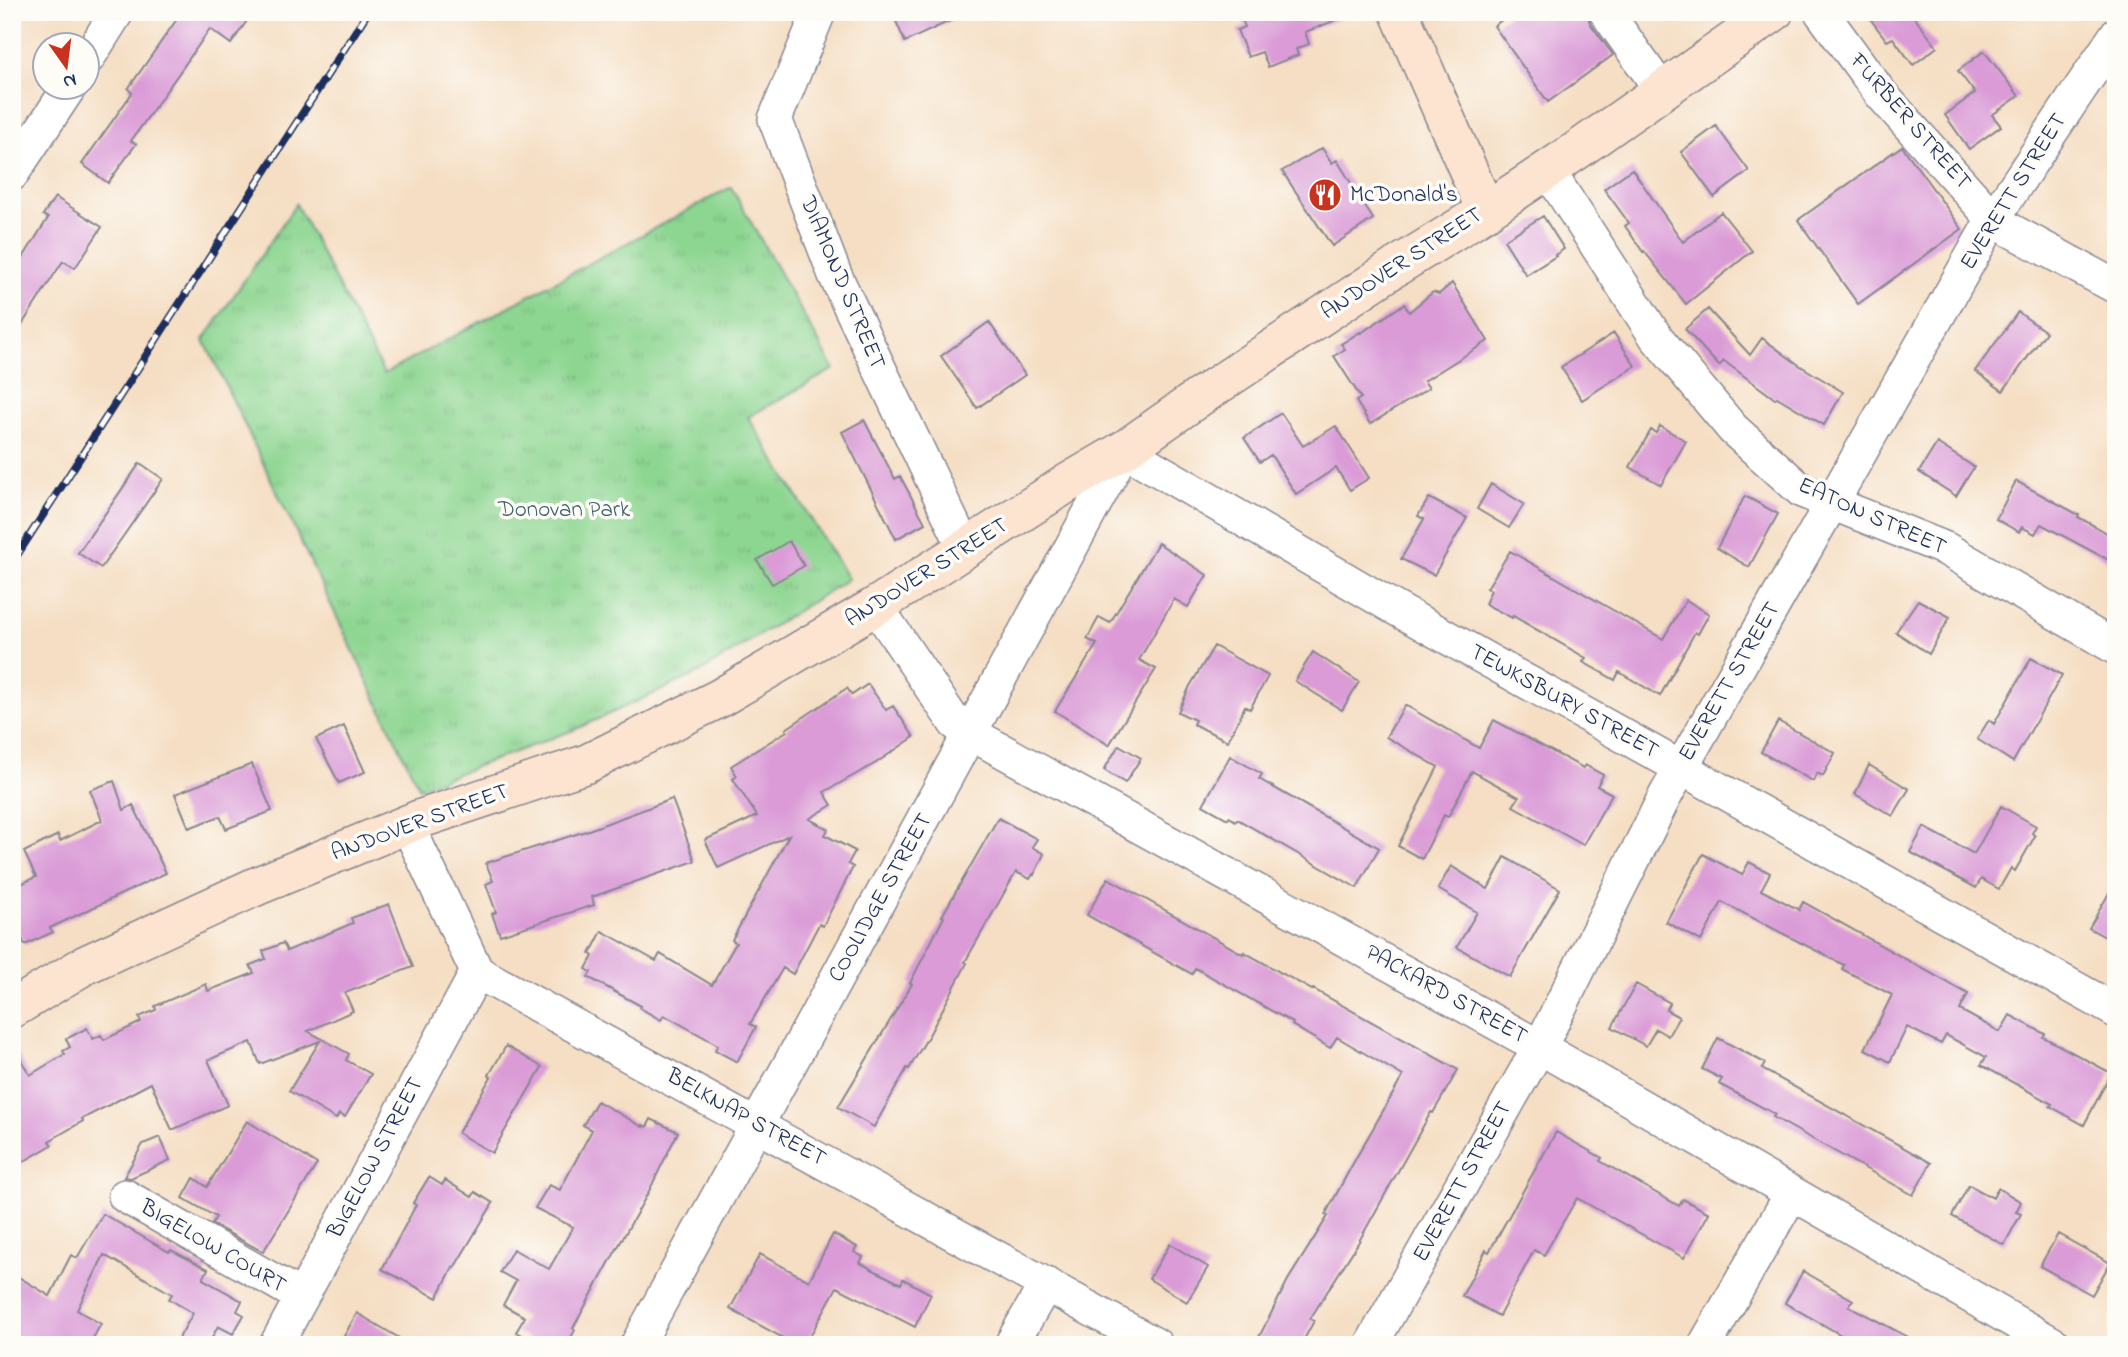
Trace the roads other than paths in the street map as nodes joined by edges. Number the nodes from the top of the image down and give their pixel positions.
1 (117, 12) edge
2 (819, 12) edge
3 (1399, 12) edge
4 (1606, 12) edge
5 (1774, 12) edge
6 (1821, 12) edge
7 (2116, 35) edge
8 (102, 36) edge
9 (1662, 91) junction
10 (60, 102) edge
11 (1547, 169) junction
12 (13, 172) edge
13 (1486, 211) junction
14 (1993, 219) junction
15 (2116, 287) edge
16 (1124, 450) junction
17 (1832, 503) junction
18 (965, 549) junction
19 (876, 606) junction
20 (2116, 648) edge
21 (970, 733) junction
22 (1681, 768) junction
23 (407, 824) junction
24 (477, 971) junction
25 (12, 1009) edge
26 (2116, 1011) edge
27 (1539, 1047) junction
28 (757, 1124) junction
29 (1792, 1193) junction
30 (125, 1196) dead end
31 (1046, 1283) junction
32 (302, 1297) junction
33 (276, 1345) edge
34 (637, 1345) edge
35 (1011, 1345) edge
36 (1156, 1345) edge
37 (1371, 1345) edge
38 (1705, 1345) edge
39 (2055, 1345) edge

1 - 8 street
2 - 18 street, DIAMOND STREET
3 - 13 main road
4 - 9 street
5 - 9 main road, ANDOVER STREET
6 - 14 street, FURBER STREET
7 - 14 street, EVERETT STREET
9 - 11 main road, ANDOVER STREET
10 - 12 street
11 - 13 main road, ANDOVER STREET
11 - 17 street, EATON STREET
13 - 16 main road, ANDOVER STREET
14 - 15 street, FURBER STREET
14 - 17 street, EVERETT STREET
16 - 18 main road, ANDOVER STREET
16 - 21 street, COOLIDGE STREET
16 - 22 street, TEWKSBURY STREET
17 - 20 street, EATON STREET
17 - 22 street, EVERETT STREET
18 - 19 main road, ANDOVER STREET
19 - 21 street, PACKARD STREET
19 - 23 main road, ANDOVER STREET
21 - 27 street, PACKARD STREET
21 - 28 street, COOLIDGE STREET
22 - 26 street, TEWKSBURY STREET
22 - 27 street, EVERETT STREET
23 - 24 street
23 - 25 main road, ANDOVER STREET
24 - 28 street, BELKNAP STREET
24 - 32 street, BIGELOW STREET
27 - 29 street, PACKARD STREET
27 - 37 street, EVERETT STREET
28 - 31 street, BELKNAP STREET
28 - 34 street, COOLIDGE STREET
29 - 38 street
29 - 39 street, PACKARD STREET
30 - 32 street, BIGELOW COURT
31 - 35 street
31 - 36 street, BELKNAP STREET
32 - 33 street, BIGELOW STREET

